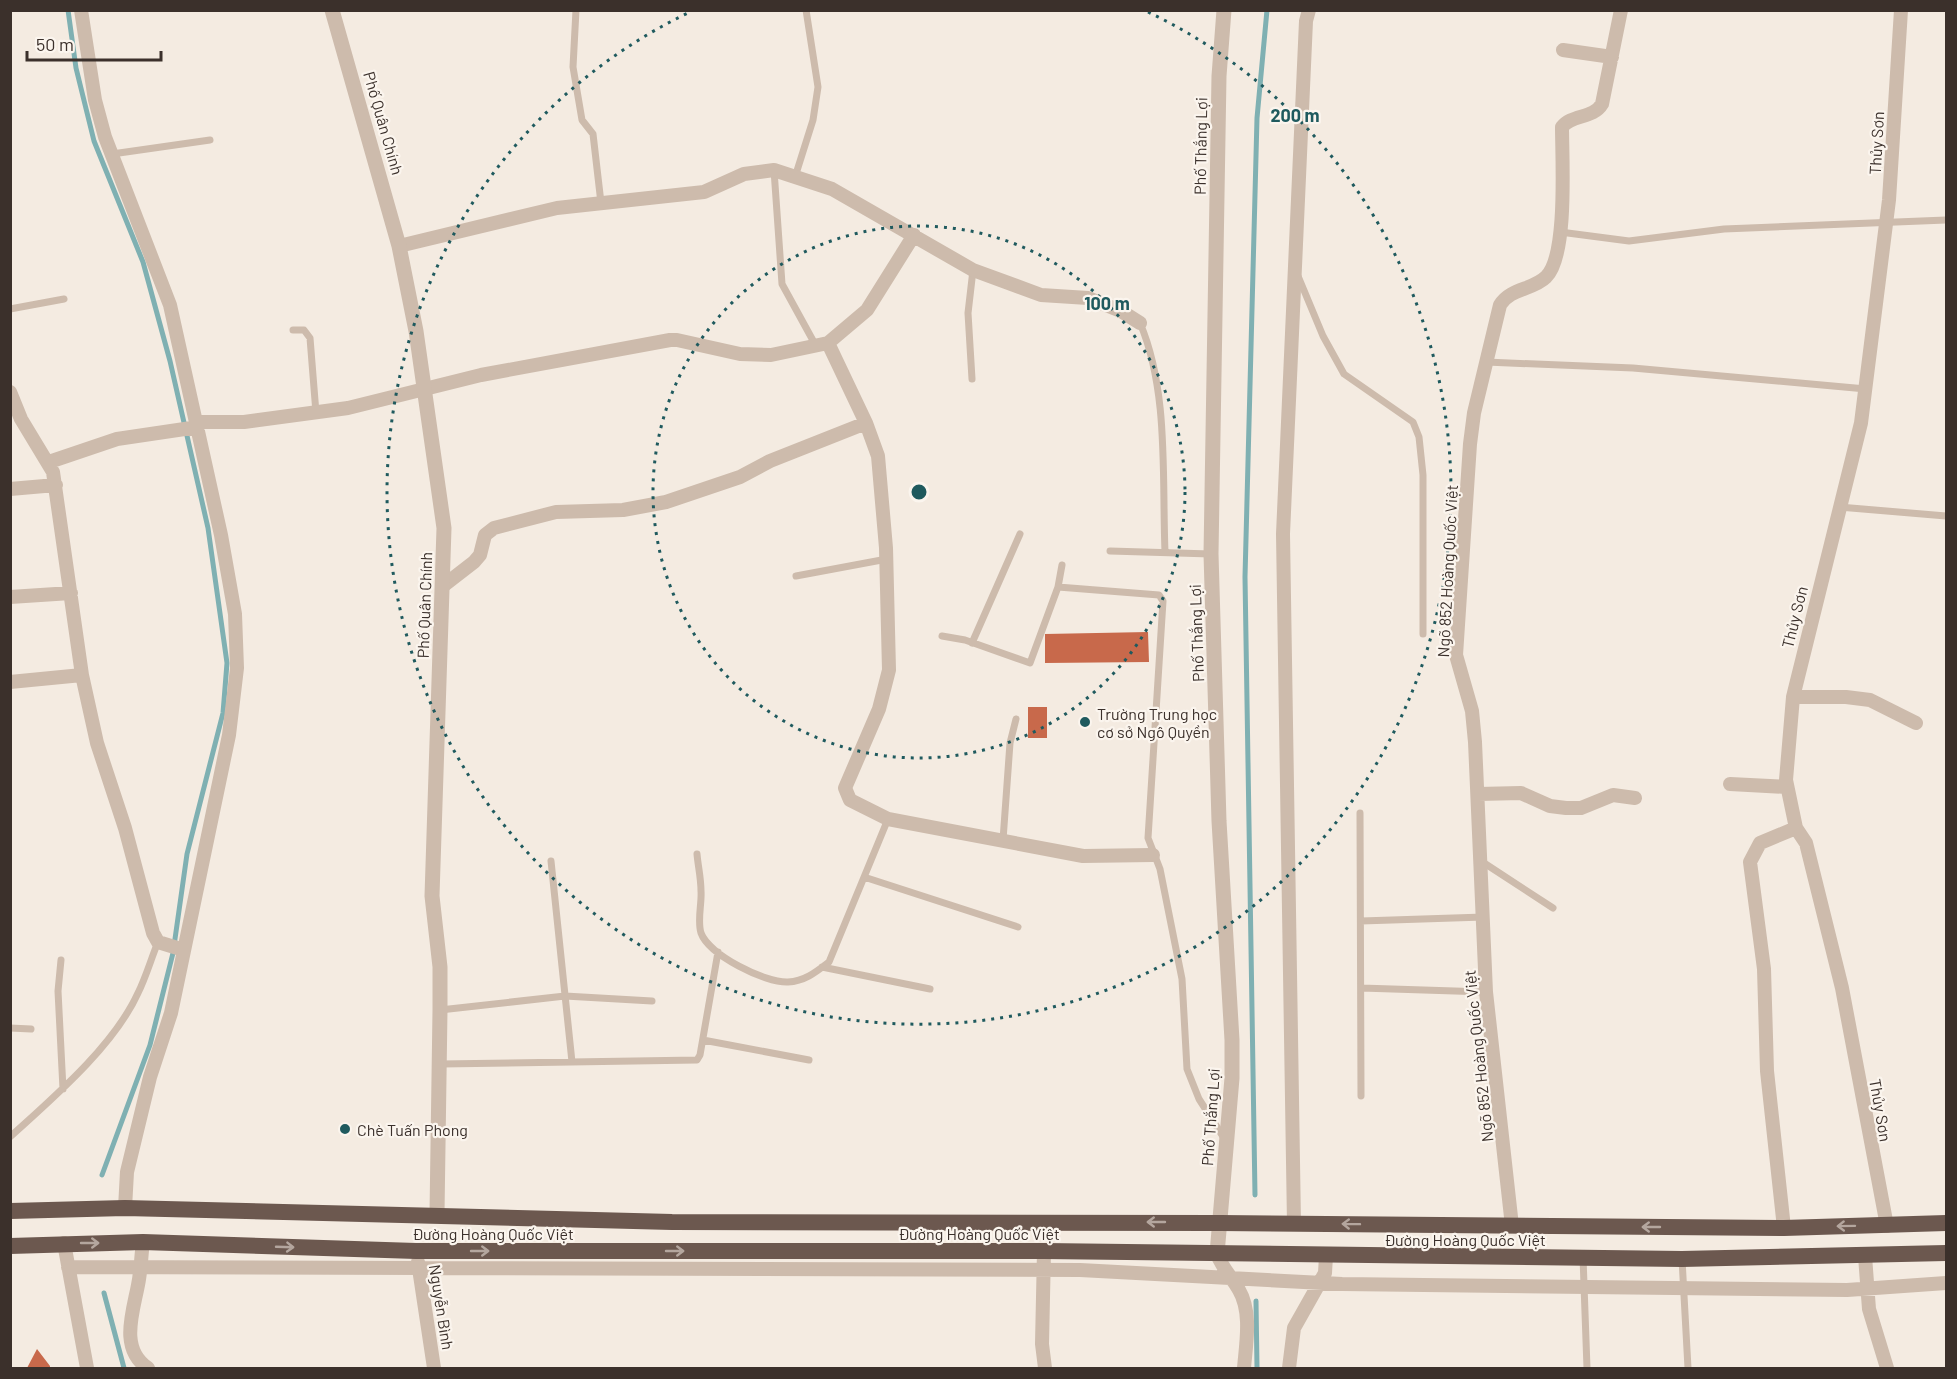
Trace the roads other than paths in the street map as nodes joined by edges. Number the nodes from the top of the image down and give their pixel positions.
1 (81, 10) edge
2 (332, 10) edge
3 (576, 10) edge
4 (806, 10) edge
5 (1224, 10) edge
6 (1309, 10) edge
7 (1621, 10) edge
8 (1901, 10) edge
9 (1563, 50) dead end
10 (1612, 57) junction
11 (210, 140) dead end
12 (112, 154) junction
13 (774, 170) junction
14 (795, 177) junction
15 (601, 203) junction
16 (1947, 220) edge
17 (1887, 223) junction
18 (1560, 232) junction
19 (914, 235) junction
20 (399, 246) junction
21 (1294, 265) junction
22 (973, 270) junction
23 (64, 299) dead end
24 (10, 309) edge
25 (1140, 323) joint
26 (293, 330) dead end
27 (822, 345) junction
28 (1486, 362) junction
29 (972, 379) dead end
30 (1866, 389) junction
31 (425, 390) junction
32 (10, 392) edge
33 (316, 412) junction
34 (866, 423) junction
35 (192, 427) junction
36 (49, 462) junction
37 (56, 485) junction
38 (10, 489) edge
39 (1839, 507) junction
40 (1947, 516) edge
41 (1020, 534) dead end
42 (1110, 551) dead end
43 (1165, 552) junction
44 (1211, 554) junction
45 (886, 560) junction
46 (1062, 565) dead end
47 (796, 576) dead end
48 (443, 586) junction
49 (1058, 586) junction
50 (71, 593) junction
51 (10, 597) edge
52 (1423, 634) dead end
53 (942, 636) dead end
54 (972, 643) junction
55 (82, 675) junction
56 (10, 682) edge
57 (1793, 697) junction
58 (1016, 719) dead end
59 (1916, 723) dead end
60 (1730, 784) dead end
61 (1787, 787) junction
62 (1478, 794) junction
63 (1635, 798) dead end
64 (1360, 813) dead end
65 (888, 819) junction
66 (1796, 828) junction
67 (1003, 840) junction
68 (697, 854) dead end
69 (1153, 855) junction
70 (551, 861) dead end
71 (1480, 861) junction
72 (864, 877) junction
73 (1554, 908) dead end
74 (1484, 917) junction
75 (1360, 921) junction
76 (1018, 927) dead end
77 (172, 947) junction
78 (718, 952) junction
79 (61, 960) dead end
80 (822, 967) junction
81 (930, 988) dead end
82 (1361, 988) junction
83 (1486, 992) junction
84 (565, 996) junction
85 (652, 1001) dead end
86 (440, 1010) junction
87 (10, 1028) edge
88 (31, 1029) dead end
89 (703, 1040) junction
90 (809, 1060) dead end
91 (572, 1062) junction
92 (441, 1064) junction
93 (63, 1089) junction
94 (1361, 1096) dead end
95 (10, 1137) edge
96 (1226, 1140) junction
97 (124, 1208) junction
98 (10, 1211) edge
99 (437, 1214) junction
100 (1220, 1222) junction
101 (1947, 1223) edge
102 (1294, 1224) junction
103 (1512, 1226) junction
104 (1887, 1226) junction
105 (1784, 1228) junction
106 (143, 1242) junction
107 (64, 1243) junction
108 (10, 1246) edge
109 (417, 1251) junction
110 (1044, 1251) junction
111 (1947, 1252) edge
112 (1217, 1254) junction
113 (1326, 1256) junction
114 (1865, 1256) junction
115 (1582, 1257) junction
116 (1682, 1259) junction
117 (68, 1267) junction
118 (140, 1268) junction
119 (419, 1269) junction
120 (1044, 1270) junction
121 (1231, 1278) junction
122 (1321, 1282) junction
123 (1947, 1283) edge
124 (1584, 1287) junction
125 (1684, 1288) junction
126 (1868, 1289) junction
127 (87, 1368) edge
128 (148, 1368) edge
129 (434, 1368) edge
130 (1045, 1368) edge
131 (1244, 1368) edge
132 (1290, 1368) edge
133 (1587, 1368) edge
134 (1688, 1368) edge
135 (1886, 1368) edge

1 - 12 street
2 - 20 street, Phố Quân Chính
3 - 15 lane
4 - 14 lane
5 - 44 street, Phố Thắng Lợi
6 - 21 street
7 - 10 street, Ngõ 852 Hoàng Quốc Việt
8 - 17 street, Thủy Sơn
9 - 10 street
10 - 18 street, Ngõ 852 Hoàng Quốc Việt
11 - 12 lane
12 - 35 street
13 - 14 street
13 - 15 street
13 - 27 lane
14 - 19 street
15 - 20 street
16 - 17 lane
17 - 18 lane
17 - 30 street, Thủy Sơn
18 - 28 street, Ngõ 852 Hoàng Quốc Việt
19 - 22 street
19 - 27 street
20 - 31 street, Phố Quân Chính
21 - 52 lane
21 - 102 street
22 - 25 street
22 - 29 lane
23 - 24 lane
25 - 43 lane
26 - 33 lane
27 - 31 street
27 - 34 street
28 - 30 lane
28 - 62 street, Ngõ 852 Hoàng Quốc Việt
30 - 39 street, Thủy Sơn
31 - 33 street
31 - 48 street, Phố Quân Chính
32 - 36 street
33 - 35 street
34 - 45 street
34 - 48 street
35 - 36 street
35 - 77 street
36 - 37 street
37 - 38 street
37 - 50 street
39 - 40 lane
39 - 57 street, Thủy Sơn
41 - 54 lane
42 - 43 lane
43 - 44 lane
44 - 96 street, Phố Thắng Lợi
45 - 47 lane
45 - 65 street
46 - 49 lane
48 - 86 street, Phố Quân Chính
49 - 54 lane
49 - 69 lane
50 - 51 street
50 - 55 street
53 - 54 lane
55 - 56 street
55 - 77 street
57 - 59 street
57 - 61 street, Thủy Sơn
58 - 67 lane
60 - 61 street
61 - 66 street, Thủy Sơn
62 - 63 street
62 - 71 street, Ngõ 852 Hoàng Quốc Việt
64 - 75 lane
65 - 67 street
65 - 72 lane
66 - 104 street, Thủy Sơn
66 - 105 street
67 - 69 street
68 - 78 lane
69 - 96 lane
70 - 84 lane
71 - 73 lane
71 - 74 street, Ngõ 852 Hoàng Quốc Việt
72 - 76 lane
72 - 80 lane
74 - 75 lane
74 - 83 street, Ngõ 852 Hoàng Quốc Việt
75 - 82 lane
77 - 93 lane
77 - 97 street
78 - 80 lane
78 - 89 lane
79 - 93 lane
80 - 81 lane
82 - 83 lane
82 - 94 lane
83 - 103 street, Ngõ 852 Hoàng Quốc Việt
84 - 85 lane
84 - 86 lane
84 - 91 lane
86 - 92 street, Phố Quân Chính
87 - 88 lane
89 - 90 lane
89 - 91 lane
91 - 92 lane
92 - 99 street, Phố Quân Chính
93 - 95 lane
96 - 100 street, Phố Thắng Lợi
97 - 98 highway, Đường Hoàng Quốc Việt
97 - 99 highway, Đường Hoàng Quốc Việt
100 -> 99 highway, Đường Hoàng Quốc Việt
100 - 102 highway, Đường Hoàng Quốc Việt
100 - 112 street, Phố Thắng Lợi
101 - 104 highway, Đường Hoàng Quốc Việt
103 -> 102 highway, Đường Hoàng Quốc Việt
105 -> 103 highway, Đường Hoàng Quốc Việt
104 -> 105 highway, Đường Hoàng Quốc Việt
107 -> 106 highway, Đường Hoàng Quốc Việt
106 -> 109 highway, Đường Hoàng Quốc Việt
106 - 118 street
107 - 108 highway, Đường Hoàng Quốc Việt
107 - 117 street
109 -> 110 highway, Đường Hoàng Quốc Việt
109 - 119 street, Nguyễn Bình
110 - 112 highway, Đường Hoàng Quốc Việt
110 - 120 street
111 - 114 highway, Đường Hoàng Quốc Việt
112 - 113 highway, Đường Hoàng Quốc Việt
112 - 121 street
113 - 115 highway, Đường Hoàng Quốc Việt
113 - 122 street
114 - 116 highway, Đường Hoàng Quốc Việt
114 - 126 street
115 - 116 highway, Đường Hoàng Quốc Việt
115 - 124 lane
116 - 125 lane
117 - 118 street
117 - 127 street
118 - 119 street
118 - 128 street
119 - 120 street
119 - 129 street, Nguyễn Bình
120 - 121 street
120 - 130 street
121 - 122 street
121 - 131 street
122 - 124 street
122 - 132 street
123 - 126 street
124 - 125 street
124 - 133 lane
125 - 126 street
125 - 134 lane
126 - 135 street

